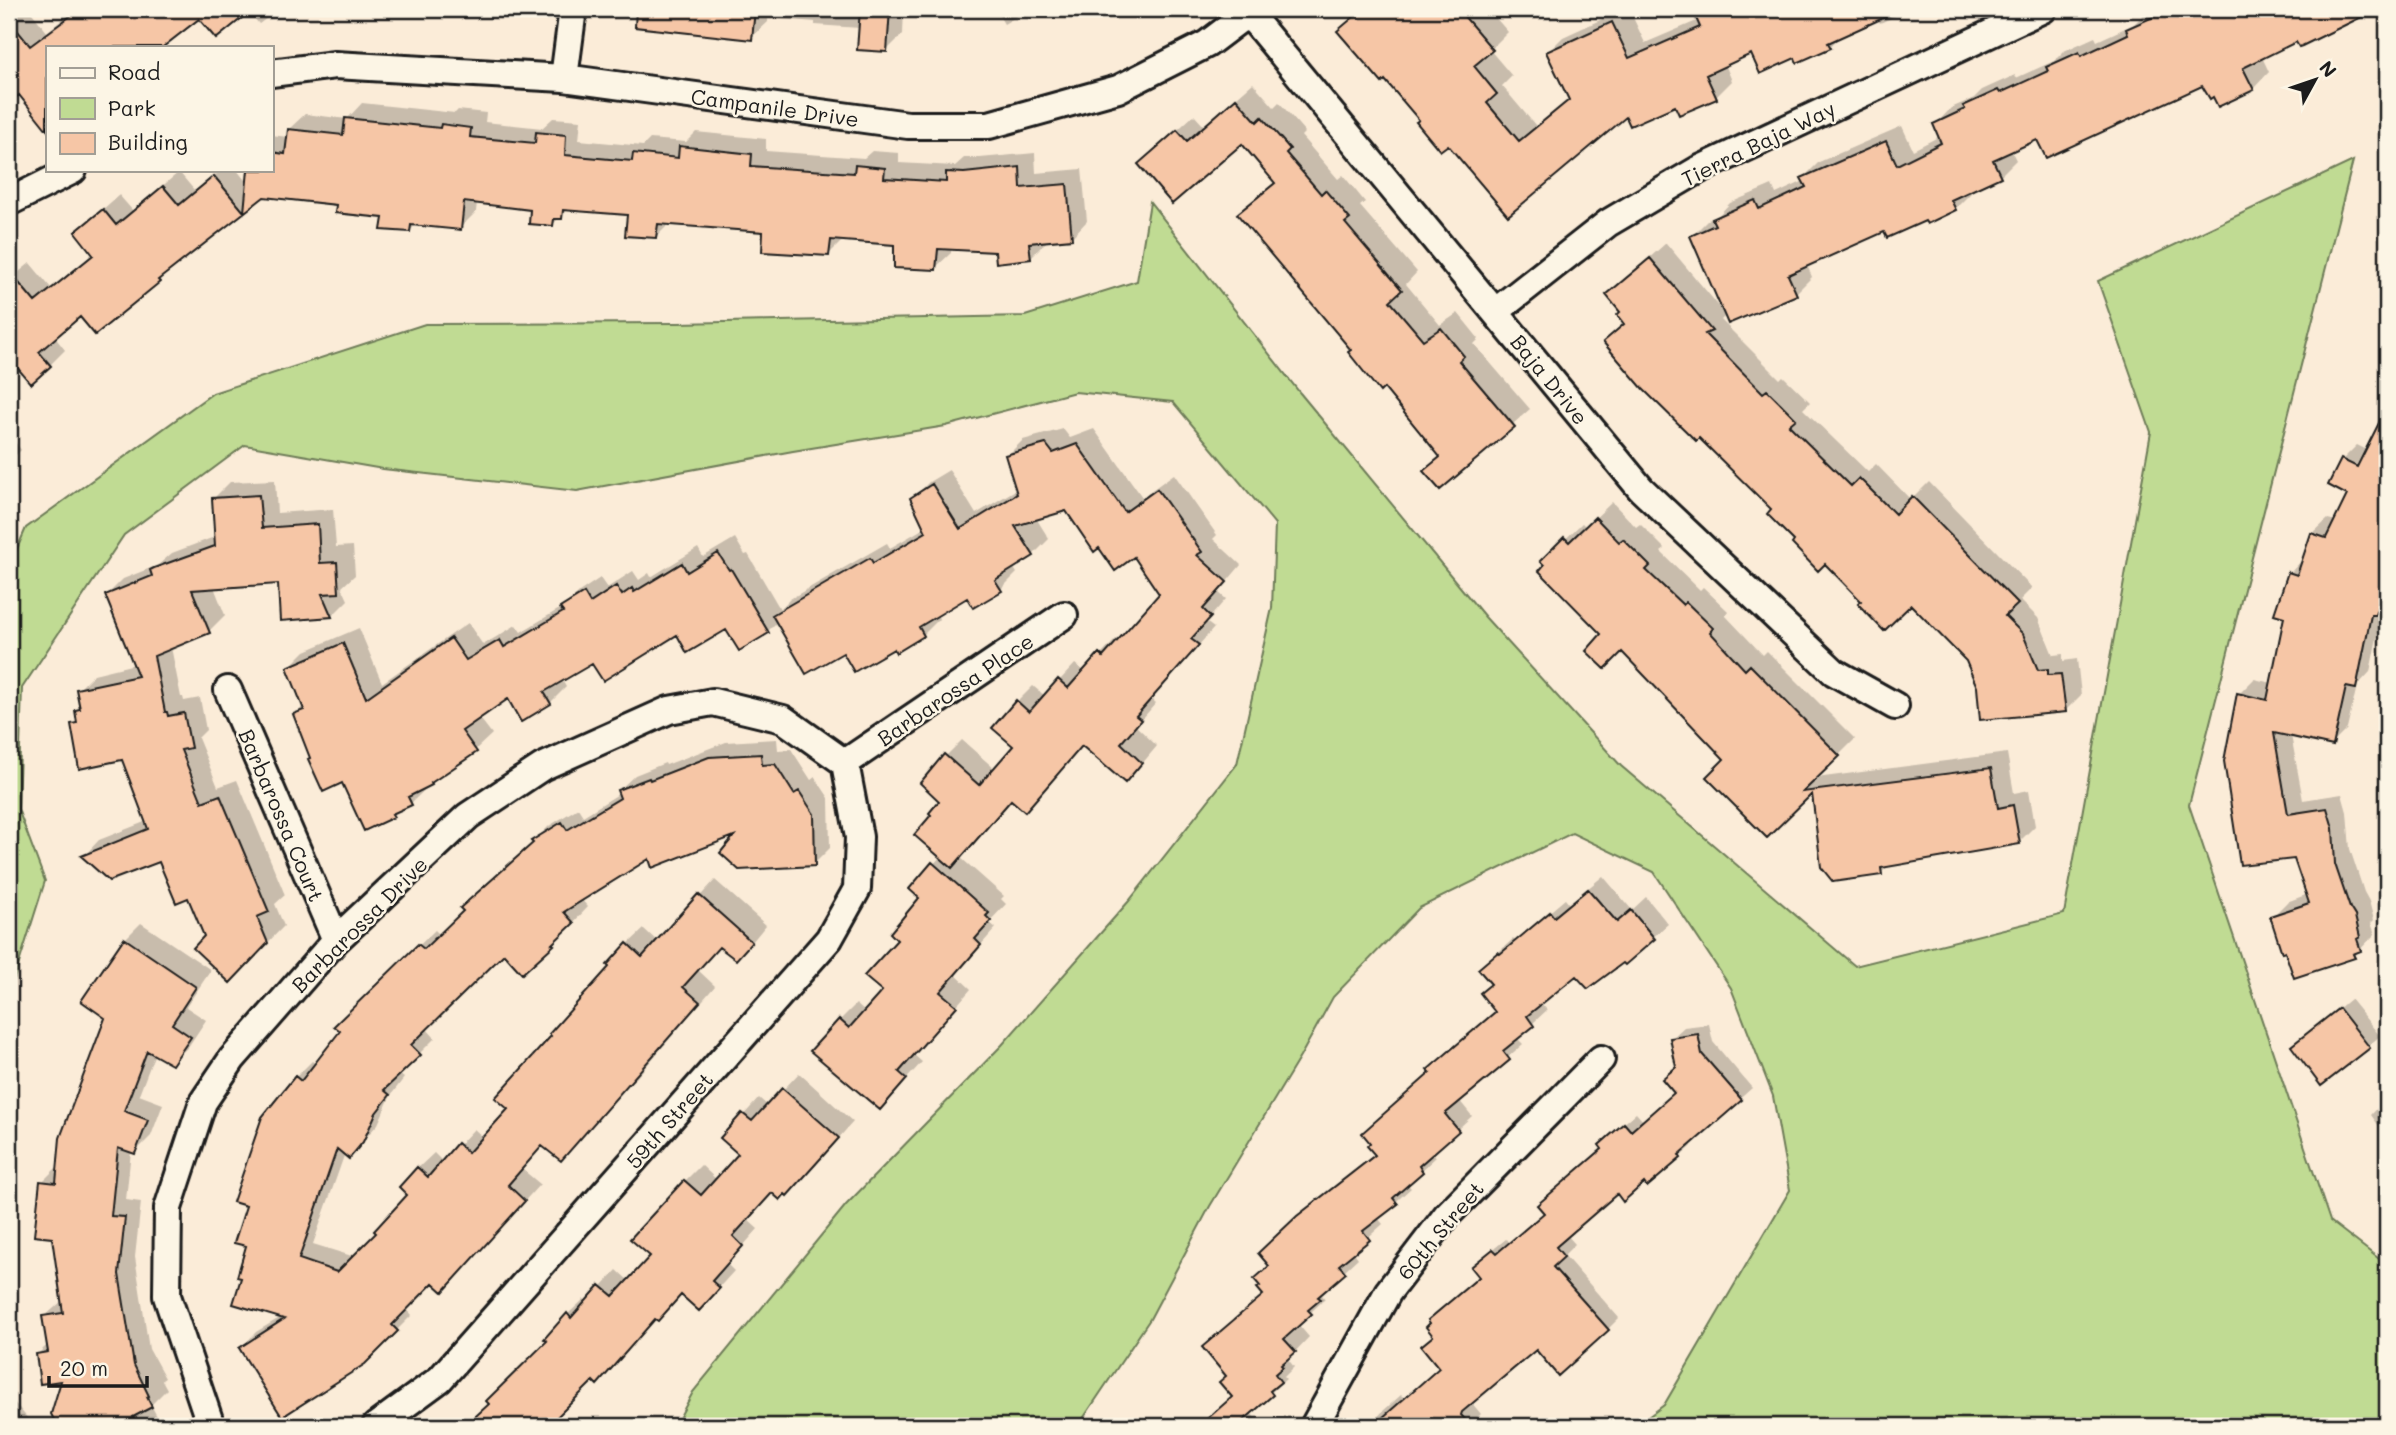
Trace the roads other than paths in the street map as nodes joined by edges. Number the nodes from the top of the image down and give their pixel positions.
1 (573, 9) edge
2 (2043, 9) edge
3 (1249, 10) edge
4 (273, 73) edge
5 (564, 78) junction
6 (69, 172) edge
7 (9, 202) edge
8 (1495, 312) junction
9 (1065, 615) dead end
10 (228, 691) dead end
11 (1895, 706) dead end
12 (845, 763) junction
13 (336, 940) junction
14 (1601, 1059) dead end
15 (211, 1426) edge
16 (376, 1426) edge
17 (1314, 1426) edge

1 - 5 street
2 - 8 street, Tierra Baja Way
3 - 5 street, Campanile Drive
3 - 8 street, Baja Drive
4 - 5 street, Campanile Drive
6 - 7 street
8 - 11 street, Baja Drive
9 - 12 street, Barbarossa Place
10 - 13 street, Barbarossa Court
12 - 13 street, Barbarossa Drive
12 - 16 street, 59th Street
13 - 15 street, Barbarossa Drive
14 - 17 street, 60th Street

